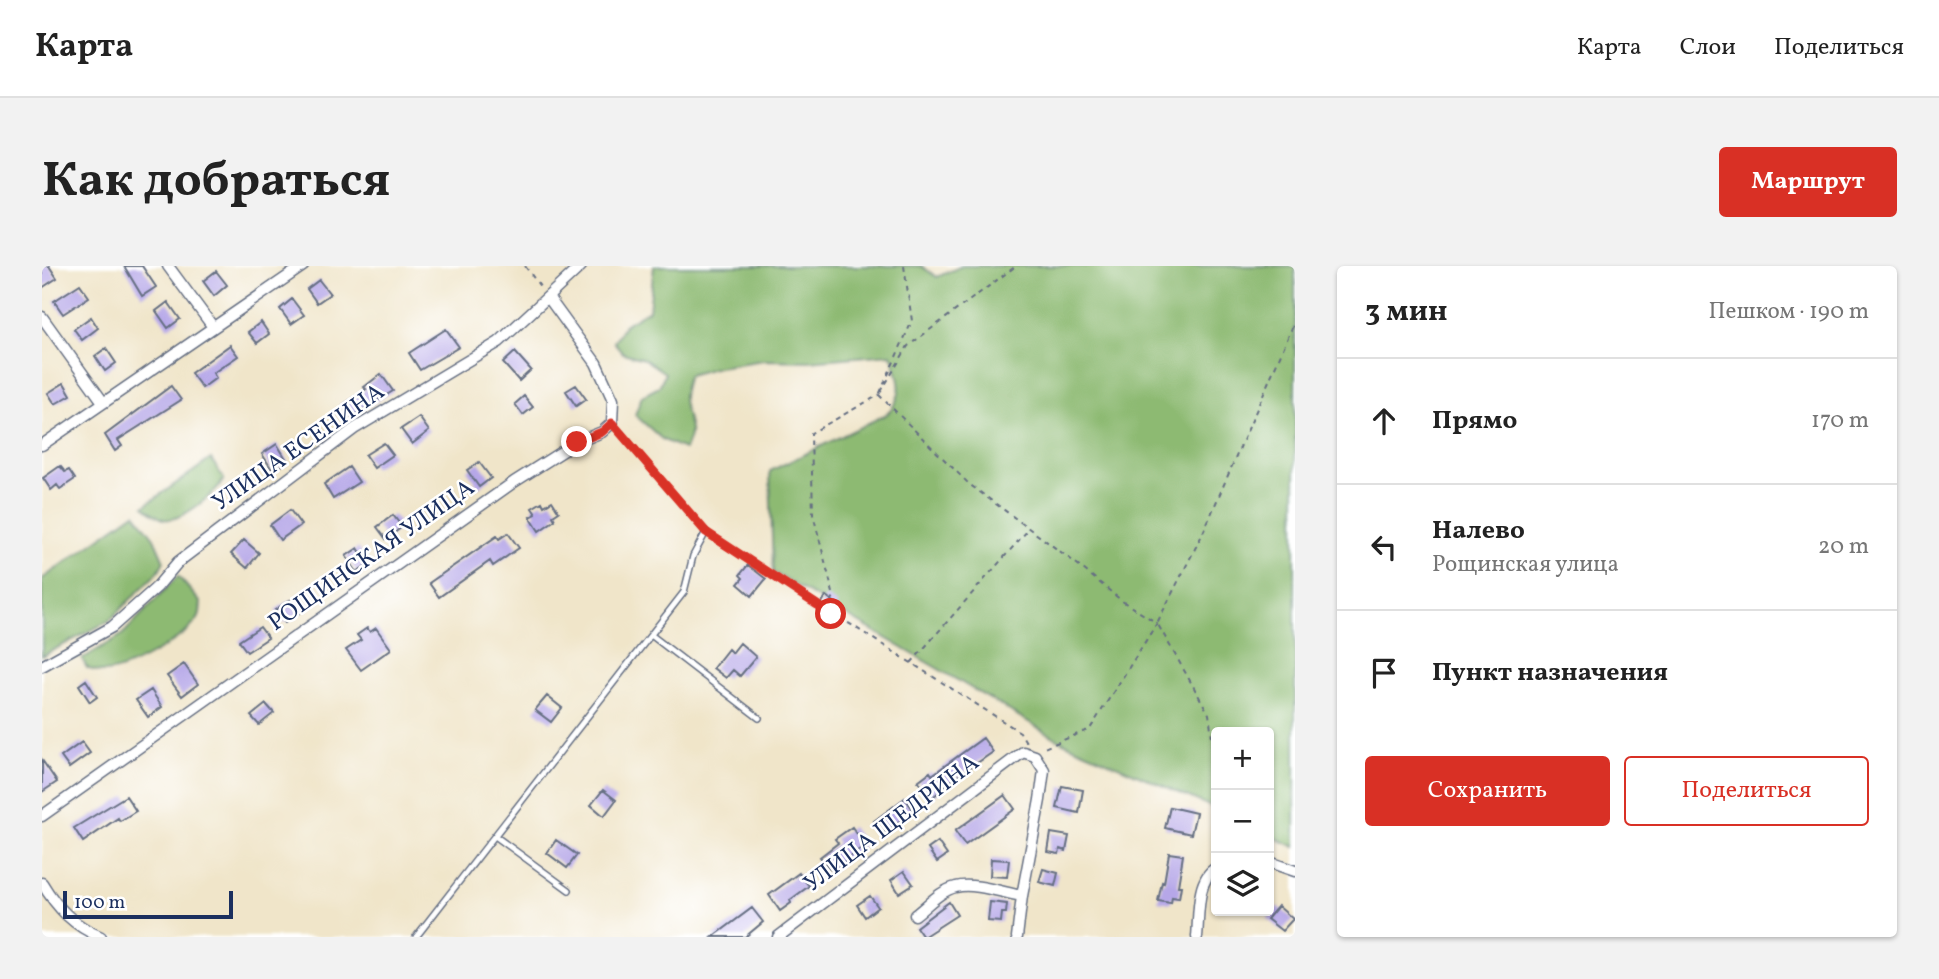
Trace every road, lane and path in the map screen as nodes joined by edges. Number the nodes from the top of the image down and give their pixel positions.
1 (168, 266) edge
2 (303, 266) edge
3 (525, 266) edge
4 (581, 266) edge
5 (904, 266) edge
6 (1016, 266) edge
7 (548, 297) junction
8 (42, 317) edge
9 (1295, 321) edge
10 (213, 327) junction
11 (879, 395) junction
12 (103, 402) junction
13 (612, 423) junction
14 (42, 445) edge
15 (1028, 530) junction
16 (706, 532) junction
17 (825, 610) junction
18 (1157, 622) junction
19 (651, 635) junction
20 (911, 663) junction
21 (42, 666) edge
22 (760, 719) dead end
23 (1211, 729) edge
24 (1035, 756) junction
25 (42, 816) edge
26 (495, 836) junction
27 (1274, 864) edge
28 (1295, 870) edge
29 (1211, 871) edge
30 (42, 883) edge
31 (569, 890) dead end
32 (1022, 896) junction
33 (915, 915) dead end
34 (101, 937) edge
35 (416, 937) edge
36 (778, 937) edge
37 (1017, 937) edge
38 (1197, 937) edge

1 - 10 street
2 - 10 street
3 - 7 path
4 - 7 street, УЛИЦА ЕСЕНИНА
5 - 11 path
6 - 11 path
7 - 13 street
7 - 21 street, УЛИЦА ЕСЕНИНА
8 - 12 street
9 - 18 path
10 - 12 street
11 - 15 path
11 - 17 path
12 - 14 street
13 - 16 path
13 - 25 street, РОЩИНСКАЯ УЛИЦА
15 - 18 path
15 - 20 path
16 - 17 path
16 - 19 lane
17 - 20 path
18 - 23 path
18 - 24 path
19 - 22 lane
19 - 26 lane
20 - 24 path
24 - 32 street
24 - 36 street, УЛИЦА ЩЕДРИНА
26 - 31 lane
26 - 35 lane
27 - 28 street
29 - 38 street
30 - 34 street
32 - 33 street
32 - 37 street

